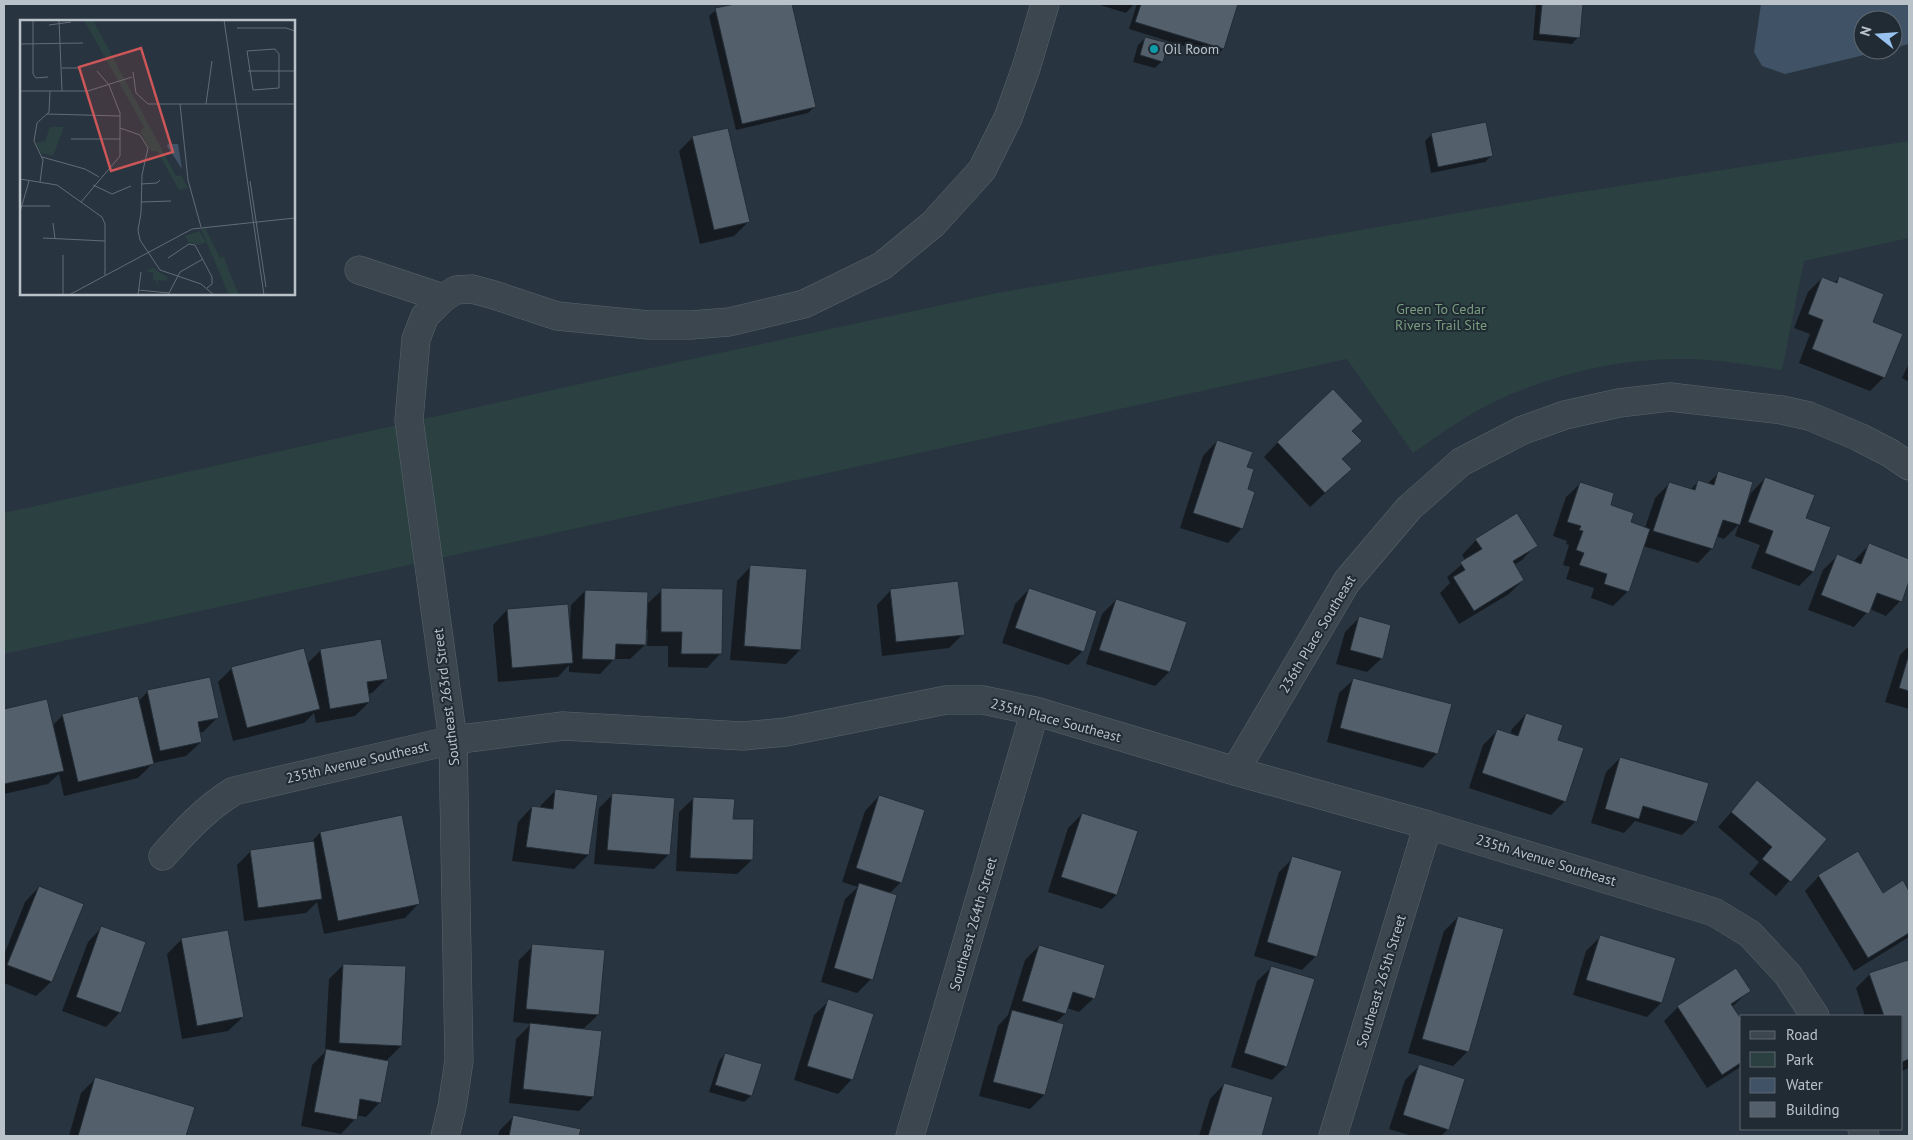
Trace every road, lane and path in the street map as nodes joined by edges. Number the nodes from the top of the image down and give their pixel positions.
1 (1045, 4) edge
2 (358, 270) dead end
3 (443, 298) junction
4 (1909, 466) edge
5 (1035, 711) junction
6 (786, 732) joint
7 (453, 740) junction
8 (1234, 771) junction
9 (1428, 825) junction
10 (163, 856) dead end
11 (1814, 1015) edge
12 (445, 1136) edge
13 (910, 1136) edge
14 (1333, 1136) edge

1 - 3 street
2 - 3 street
3 - 7 street, Southeast 263rd Street
4 - 8 street, 236th Place Southeast
5 - 6 street, 235th Place Southeast
5 - 8 street, 235th Place Southeast
5 - 13 street, Southeast 264th Street
6 - 7 street, 235th Avenue Southeast
7 - 10 street, 235th Avenue Southeast
7 - 12 street, Southeast 263rd Street
8 - 9 street, 235th Avenue Southeast
9 - 11 street, 235th Avenue Southeast
9 - 14 street, Southeast 265th Street

